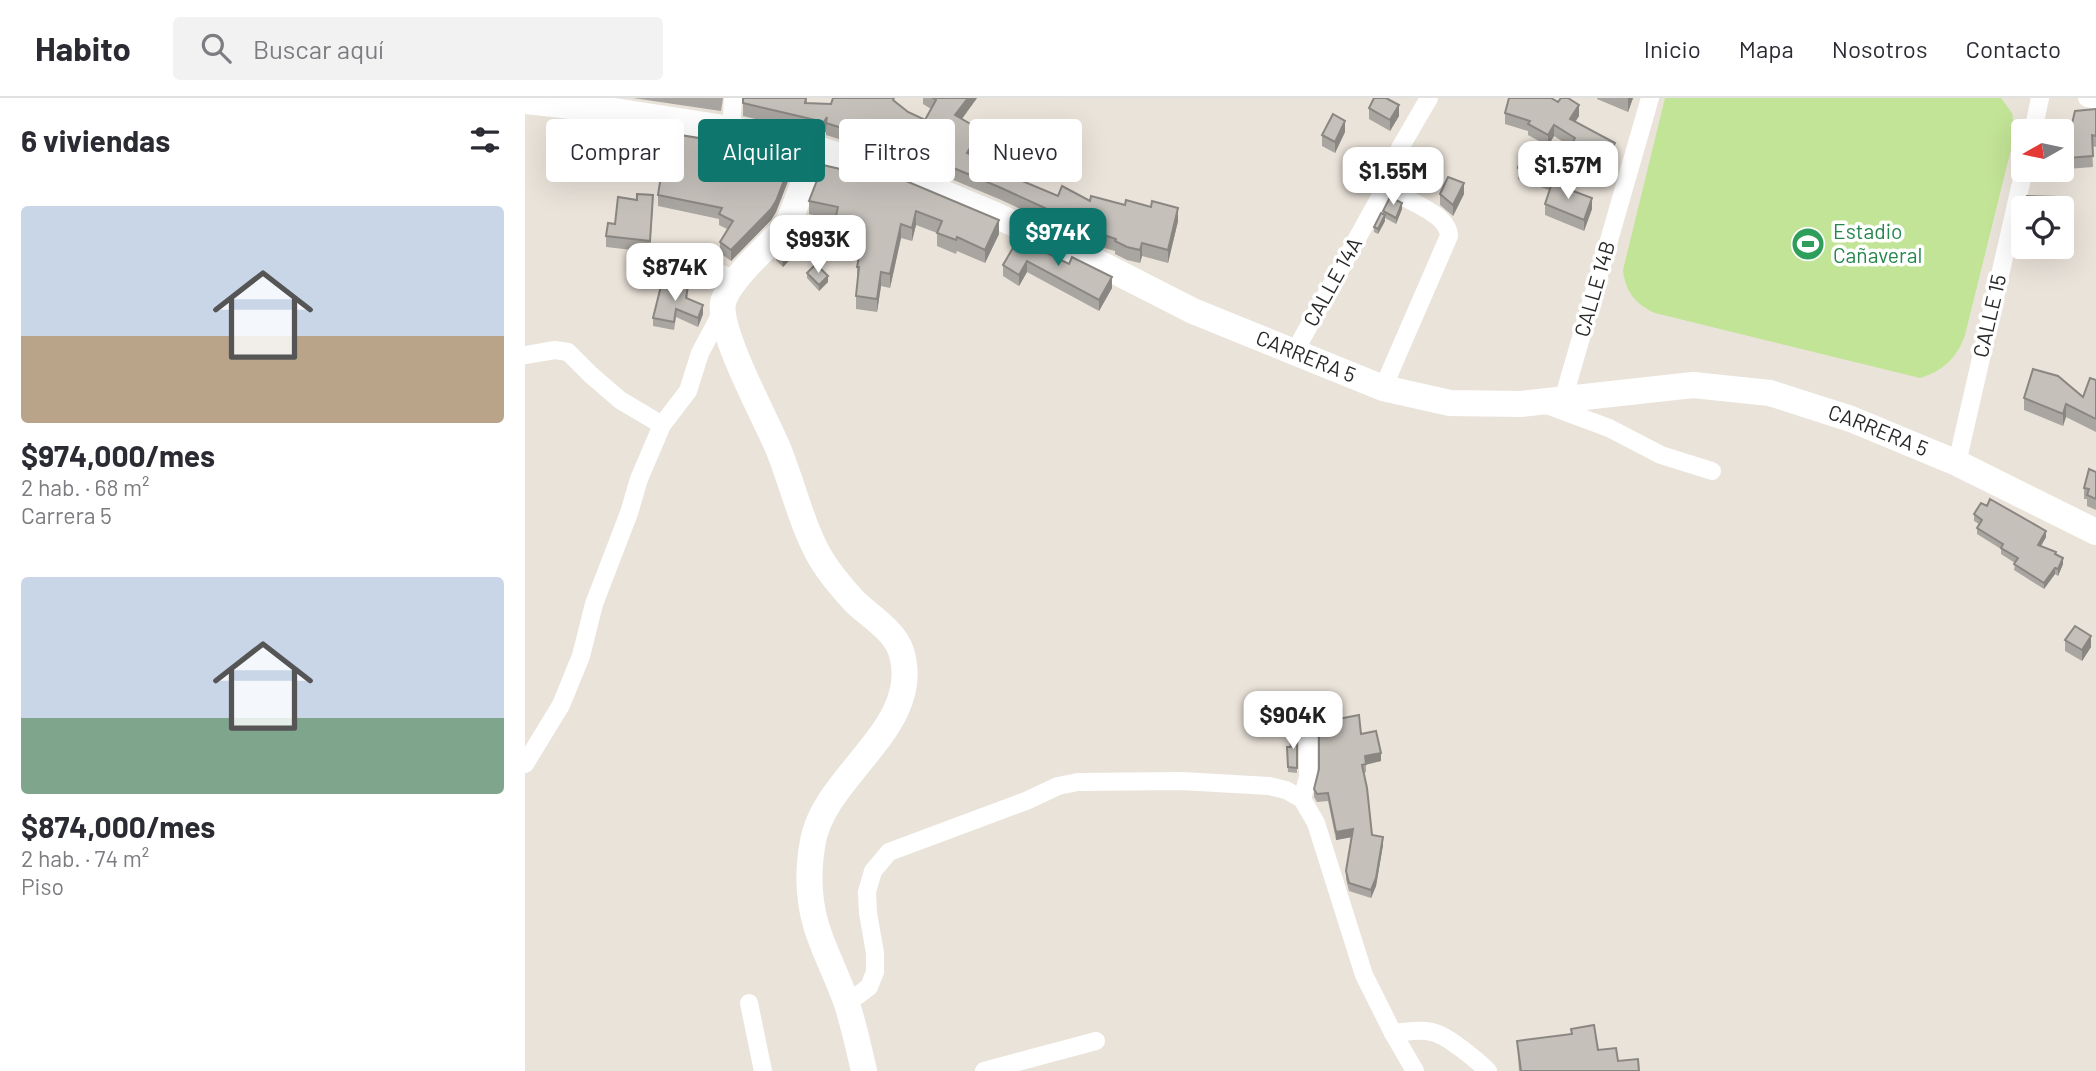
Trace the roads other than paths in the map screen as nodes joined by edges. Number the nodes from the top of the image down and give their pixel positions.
1 (733, 98) edge
2 (1429, 98) edge
3 (1650, 98) edge
4 (2040, 98) edge
5 (2087, 98) edge
6 (2096, 100) edge
7 (525, 101) edge
8 (608, 104) edge
9 (732, 119) edge
10 (2036, 119) edge
11 (698, 122) edge
12 (825, 152) edge
13 (804, 182) edge
14 (2021, 182) edge
15 (1386, 186) junction
16 (669, 264) dead end
17 (736, 280) junction
18 (723, 310) junction
19 (1294, 353) junction
20 (525, 355) edge
21 (1383, 388) junction
22 (1550, 401) junction
23 (661, 425) junction
24 (1957, 463) junction
25 (1712, 471) dead end
26 (2096, 532) edge
27 (1308, 739) dead end
28 (525, 764) edge
29 (1302, 799) junction
30 (749, 1003) dead end
31 (846, 1004) junction
32 (1393, 1033) junction
33 (1096, 1041) dead end
34 (1017, 1067) edge
35 (763, 1071) edge
36 (864, 1071) edge
37 (984, 1071) edge
38 (1415, 1071) edge
39 (1488, 1071) edge

1 - 9 street
2 - 15 street, CALLE 14A
3 - 22 street, CALLE 14B
4 - 10 street
5 - 6 street
7 - 8 main road, CARRERA 5
8 - 11 main road, CARRERA 5
12 - 19 main road, CARRERA 5
13 - 17 main road
14 - 24 street, CALLE 15
15 - 19 street, CALLE 14A
15 - 21 street
16 - 17 street
17 - 18 main road
18 - 23 street
18 - 31 main road
19 - 21 main road, CARRERA 5
20 - 23 street
21 - 22 main road, CARRERA 5
22 - 24 main road, CARRERA 5
22 - 25 street
23 - 28 street
24 - 26 main road, CARRERA 5
27 - 29 street
29 - 31 street
29 - 32 street
30 - 35 street
31 - 36 main road
32 - 38 street
32 - 39 street
33 - 34 street
34 - 37 street

